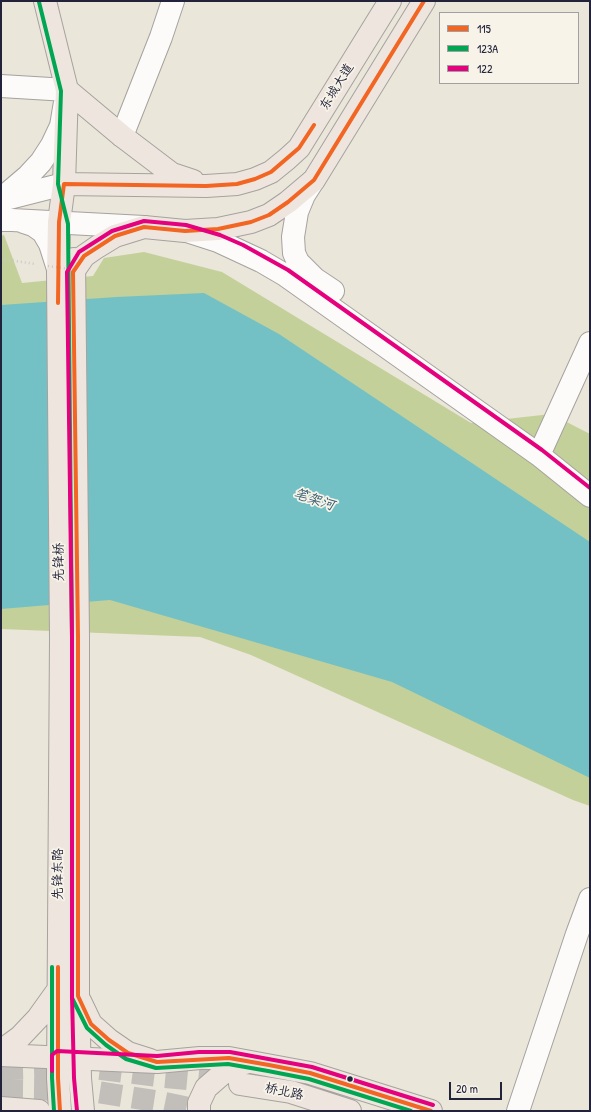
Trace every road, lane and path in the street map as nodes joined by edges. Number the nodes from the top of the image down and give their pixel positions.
1 (45, 1) edge
2 (173, 1) edge
3 (390, 1) edge
4 (424, 1) edge
5 (1, 86) edge
6 (67, 90) junction
7 (122, 136) junction
8 (314, 180) junction
9 (64, 184) junction
10 (206, 186) junction
11 (1, 199) edge
12 (6, 220) edge
13 (66, 222) junction
14 (144, 227) junction
15 (186, 231) junction
16 (1, 259) edge
17 (58, 268) junction
18 (590, 343) edge
19 (542, 448) junction
20 (590, 477) edge
21 (590, 496) edge
22 (70, 637) joint
23 (590, 899) edge
24 (68, 993) junction
25 (1, 1050) edge
26 (1, 1055) edge
27 (58, 1057) junction
28 (80, 1058) junction
29 (157, 1062) junction
30 (248, 1062) junction
31 (240, 1084) tunnel mouth
32 (1, 1108) edge
33 (39, 1111) edge
34 (60, 1111) edge
35 (82, 1111) edge
36 (199, 1111) edge
37 (350, 1111) edge
38 (431, 1111) edge
39 (518, 1111) edge

1 - 6 main road, 先锋桥
2 - 7 street
3 - 10 main road, 东城大道
4 - 8 main road
5 - 6 street
6 - 7 main road
6 - 9 main road, 先锋桥
6 - 11 street
7 - 10 main road
8 - 15 main road
8 - 19 street
9 - 10 main road, 东城大道
9 - 11 street
9 - 13 main road, 先锋桥
12 - 13 street
12 - 17 street
13 - 14 street
13 - 17 main road, 先锋桥
14 - 15 main road
14 - 17 main road
15 - 19 street
16 - 17 path
17 - 22 main road, 先锋桥
18 - 19 street
19 - 20 street
19 - 21 street
22 - 24 main road, 先锋东路
23 - 39 street
24 - 25 main road
24 - 27 main road, 先锋东路
24 - 28 main road, 先锋东路
24 - 29 main road
26 - 27 main road, 桥北路
27 - 28 main road, 桥北路
27 - 34 main road, 先锋东路
28 - 29 main road, 桥北路
28 - 35 main road, 先锋东路
29 - 30 main road, 桥北路
30 - 36 main road
30 - 38 main road, 桥北路
31 - 37 main road, 桥北路
32 - 33 main road

